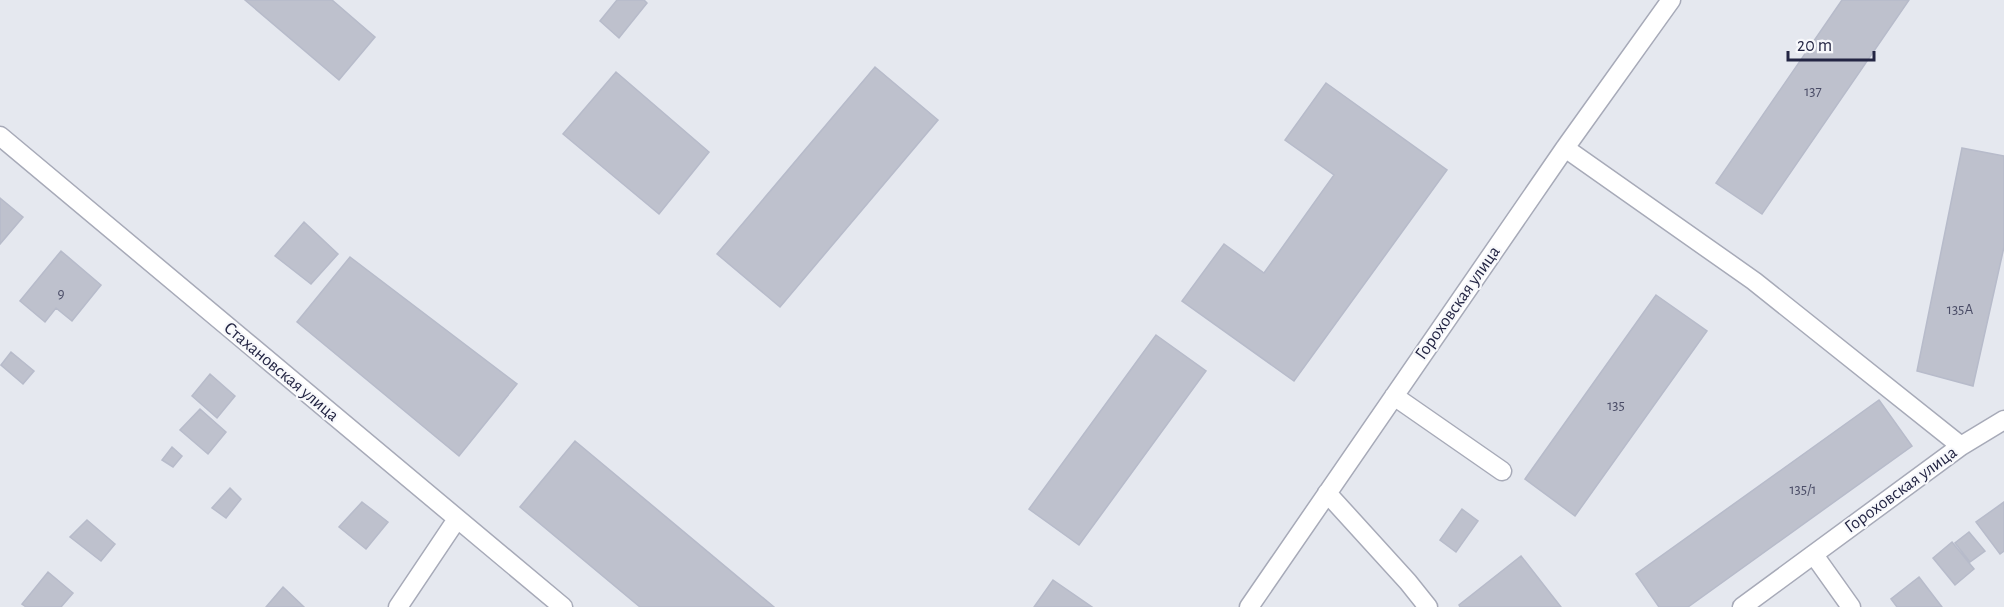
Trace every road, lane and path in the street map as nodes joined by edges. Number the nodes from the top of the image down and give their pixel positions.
1 (1671, 0) edge
2 (0, 136) edge
3 (1565, 148) junction
4 (1394, 396) junction
5 (2004, 420) edge
6 (1961, 446) junction
7 (1502, 471) dead end
8 (1327, 493) junction
9 (458, 519) junction
10 (1814, 555) junction
11 (398, 607) edge
12 (563, 607) edge
13 (1249, 607) edge
14 (1428, 607) edge
15 (1742, 607) edge
16 (1851, 607) edge

1 - 3 street, Гороховская улица
2 - 9 street, Стахановская улица
3 - 4 street, Гороховская улица
3 - 6 street
4 - 7 street
4 - 8 street, Гороховская улица
5 - 6 street, Гороховская улица
6 - 10 street, Гороховская улица
8 - 13 street, Гороховская улица
8 - 14 street
9 - 11 street
9 - 12 street, Стахановская улица
10 - 15 street, Гороховская улица
10 - 16 street

